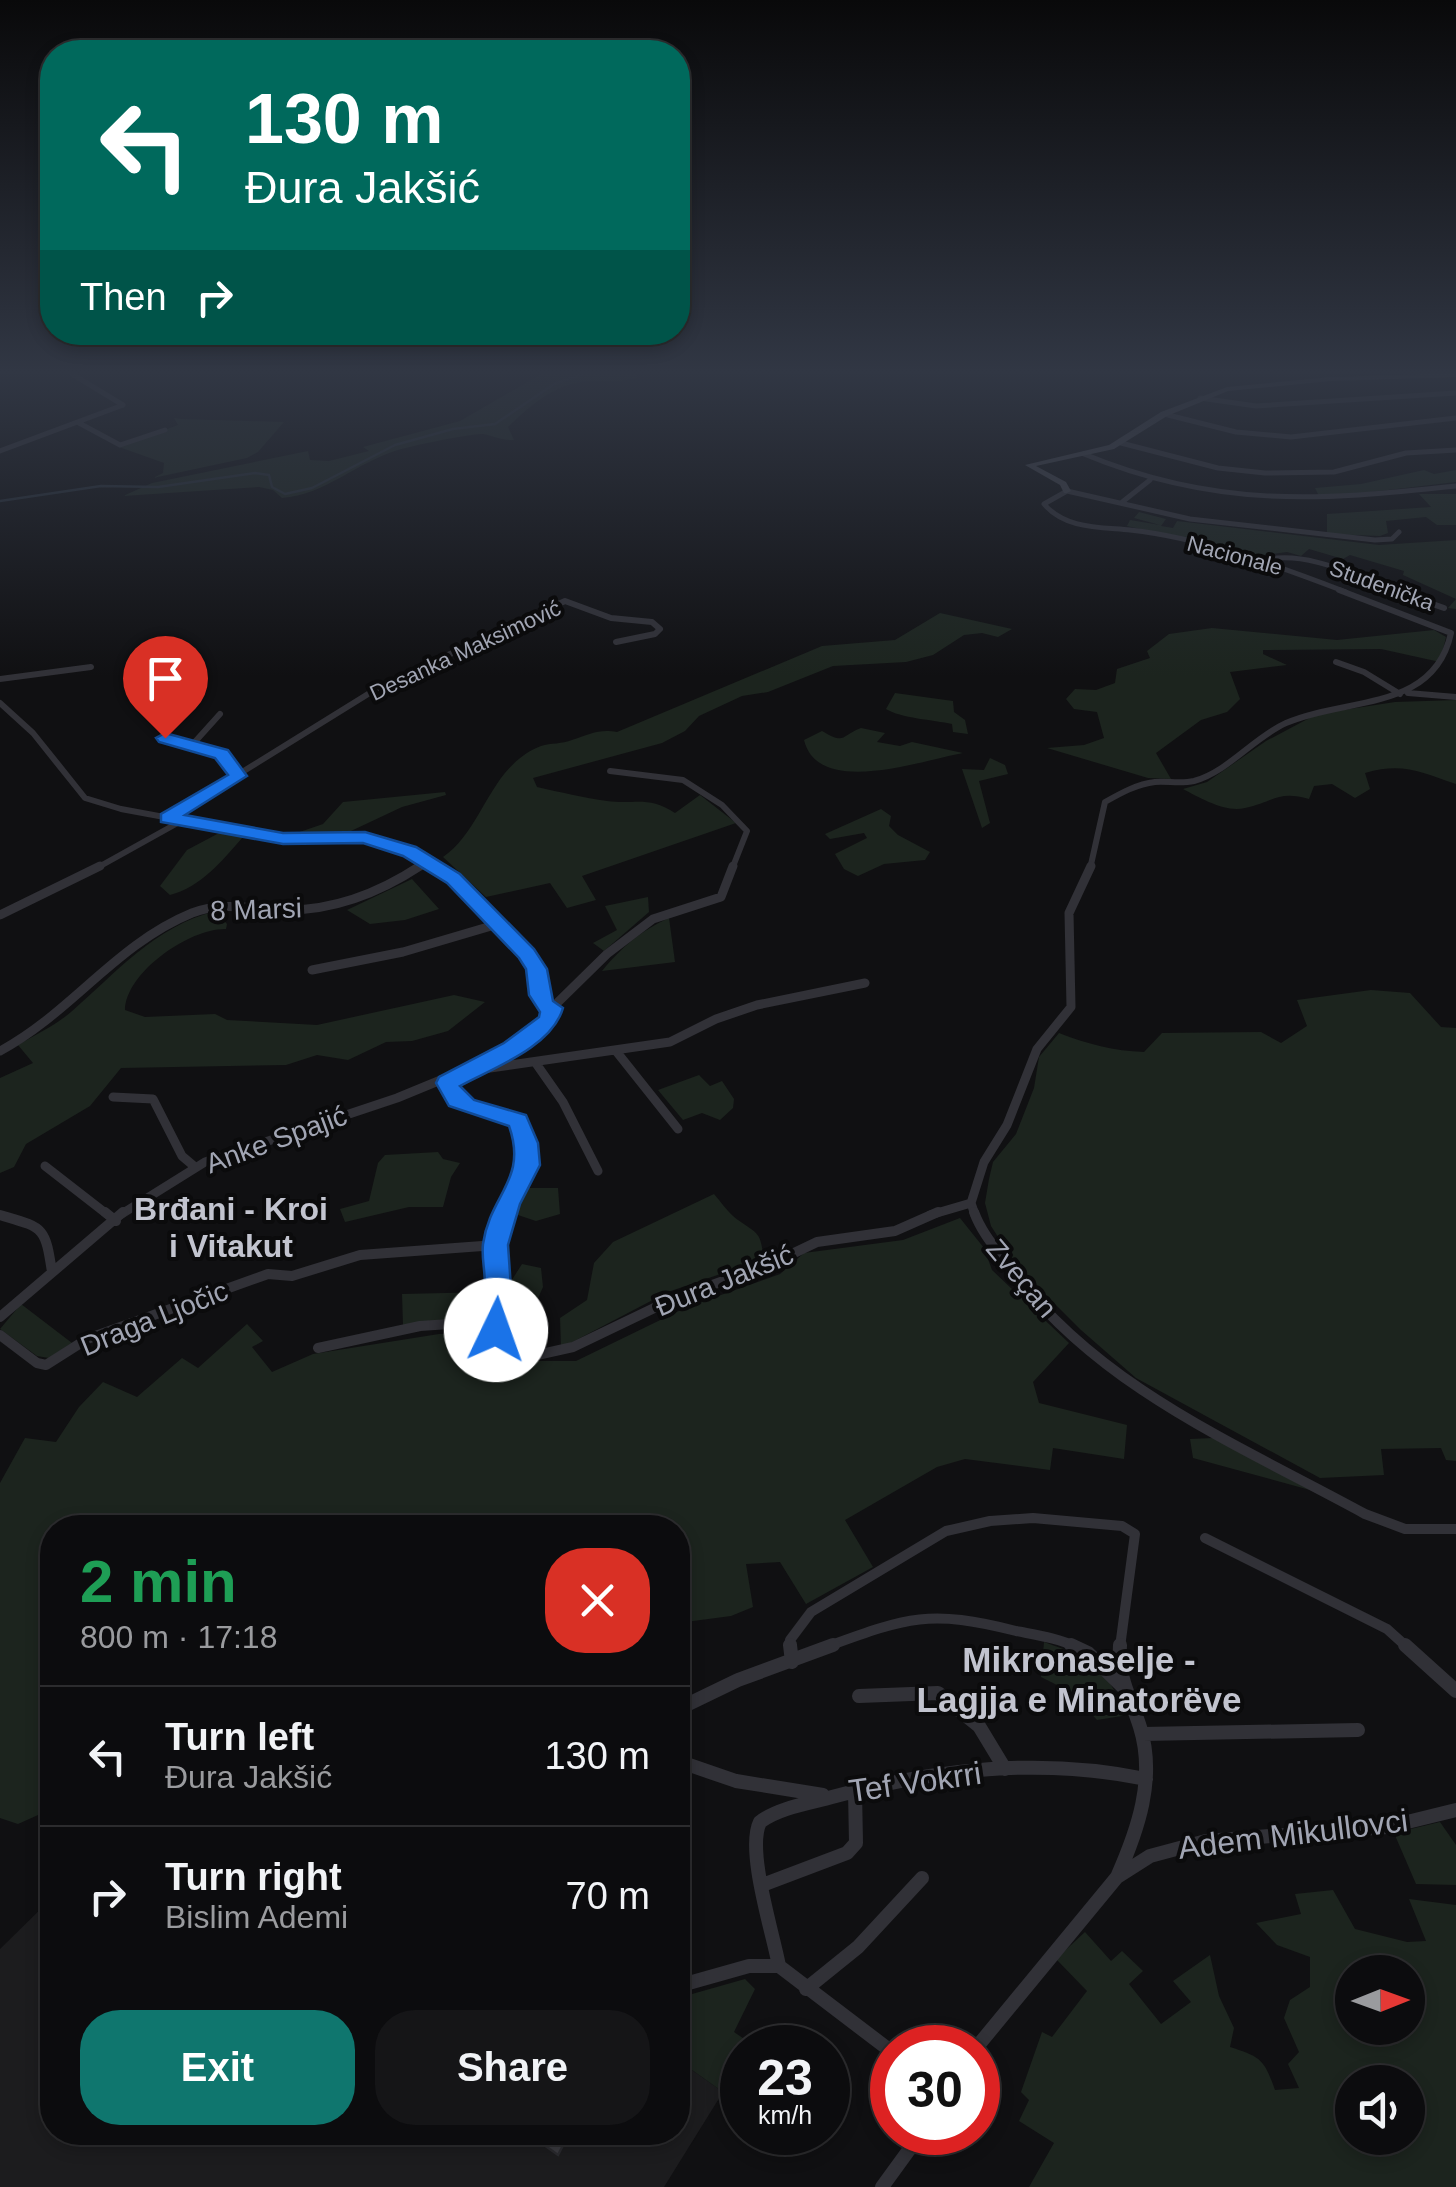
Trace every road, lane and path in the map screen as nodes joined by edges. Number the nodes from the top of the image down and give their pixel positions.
1 (1038, 472) edge
2 (1130, 472) edge
3 (1259, 472) edge
4 (1330, 472) edge
5 (1150, 480) junction
6 (1456, 486) edge
7 (1067, 491) junction
8 (1121, 503) junction
9 (1399, 532) dead end
10 (1262, 561) junction
11 (1444, 608) dead end
12 (1453, 631) edge
13 (616, 642) dead end
14 (1336, 662) dead end
15 (91, 667) dead end
16 (0, 679) edge
17 (1404, 694) junction
18 (1456, 697) edge
19 (0, 704) edge
20 (220, 714) dead end
21 (165, 738) dead end
22 (193, 744) junction
23 (610, 772) dead end
24 (238, 776) junction
25 (168, 818) junction
26 (183, 820) junction
27 (428, 861) junction
28 (0, 915) edge
29 (498, 924) junction
30 (312, 970) dead end
31 (865, 983) dead end
32 (552, 1008) junction
33 (616, 1050) junction
34 (0, 1051) edge
35 (535, 1062) junction
36 (476, 1070) junction
37 (447, 1083) junction
38 (113, 1097) dead end
39 (678, 1129) dead end
40 (45, 1166) dead end
41 (195, 1167) junction
42 (598, 1171) dead end
43 (971, 1203) junction
44 (0, 1215) edge
45 (116, 1221) junction
46 (496, 1245) junction
47 (52, 1272) junction
48 (0, 1317) edge
49 (494, 1322) junction
50 (0, 1334) edge
51 (318, 1348) dead end
52 (1456, 1529) edge
53 (1205, 1538) dead end
54 (792, 1662) junction
55 (1123, 1686) junction
56 (1456, 1691) edge
57 (859, 1696) dead end
58 (690, 1703) edge
59 (1358, 1730) dead end
60 (1143, 1734) junction
61 (690, 1765) edge
62 (1005, 1770) junction
63 (1146, 1779) junction
64 (855, 1790) junction
65 (826, 1796) junction
66 (1456, 1810) edge
67 (1117, 1877) junction
68 (922, 1878) dead end
69 (765, 1884) junction
70 (779, 1966) junction
71 (690, 1983) edge
72 (806, 1990) junction
73 (995, 2025) edge
74 (870, 2036) edge
75 (904, 2155) edge
76 (882, 2187) edge

1 - 7 street
2 - 5 street
3 - 4 street
5 - 6 street
5 - 8 street
7 - 8 street
7 - 10 street, Nacionale
8 - 9 street
10 - 11 street, Studenička
10 - 12 street, Nacionale
12 - 17 street
13 - 24 street, Desanka Maksimović
14 - 17 street
15 - 16 street
17 - 18 street
17 - 43 street
19 - 25 street
20 - 22 street
21 - 22 street
22 - 24 street
23 - 32 street
24 - 25 street, Desanka Maksimović
25 - 26 street
26 - 27 street
26 - 28 street
27 - 29 street
27 - 34 street, 8 Marsi
29 - 30 street
29 - 32 street
31 - 33 street
32 - 36 street
33 - 35 street
33 - 39 street
35 - 36 street
35 - 42 street
36 - 37 street, Anke Spajić
37 - 41 street, Anke Spajić
37 - 46 street
38 - 41 street
40 - 45 street
41 - 45 street, Anke Spajić
43 - 49 street, Ðura Jakšić
43 - 52 street, Zveçan
44 - 47 street
45 - 47 street, Anke Spajić
46 - 49 street
46 - 50 street, Draga Ljočic
47 - 48 street, Anke Spajić
49 - 51 street
53 - 56 street
54 - 55 street
54 - 55 street
54 - 58 street
55 - 60 street
57 - 62 street, Tef Vokrri
59 - 60 street
60 - 63 street
61 - 65 street
62 - 63 street, Tef Vokrri
62 - 64 street, Tef Vokrri
63 - 67 street
64 - 65 street, Tef Vokrri
64 - 69 street
65 - 69 street, Tef Vokrri
66 - 67 street, Adem Mikullovci
67 - 73 street, Adem Mikullovci
68 - 72 street
69 - 70 street
70 - 71 street
70 - 72 street
72 - 74 street
75 - 76 street

